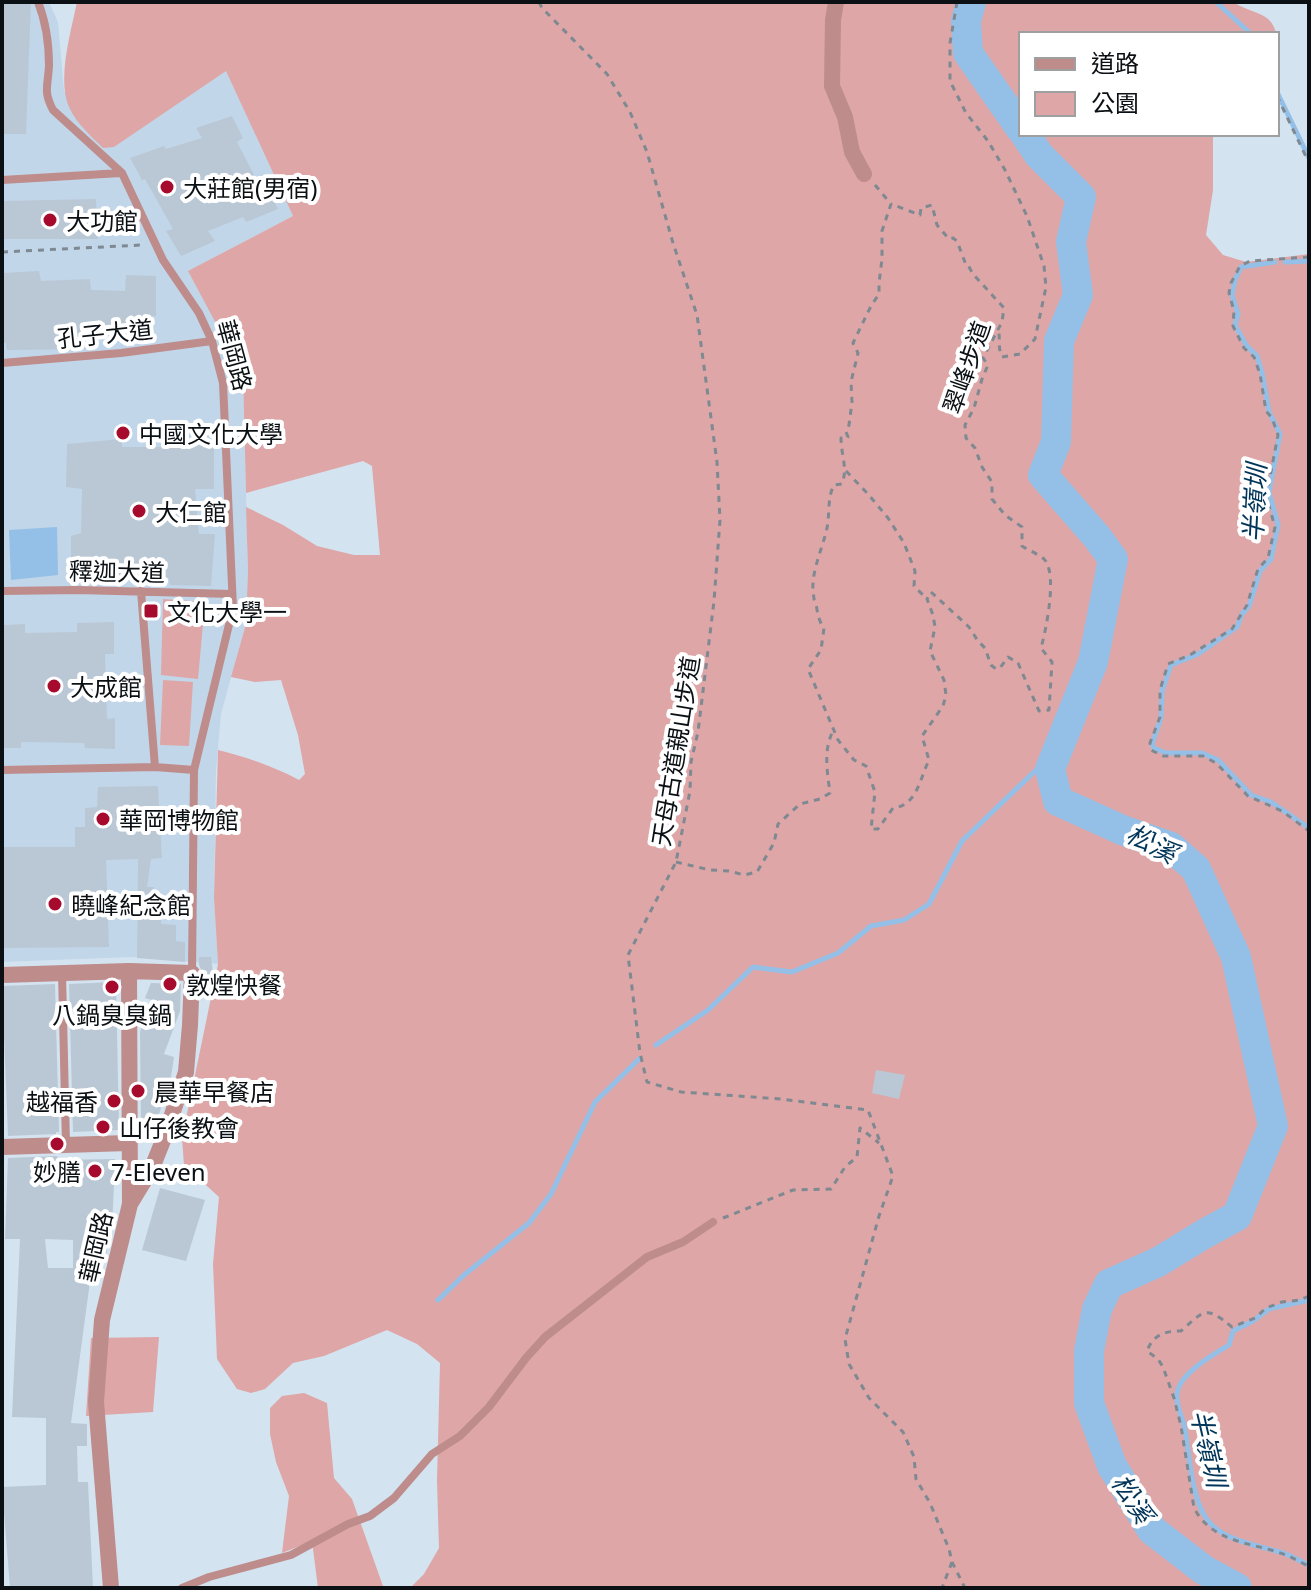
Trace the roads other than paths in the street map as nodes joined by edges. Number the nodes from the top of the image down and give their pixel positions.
1 (38, 2) edge
2 (836, 2) edge
3 (122, 173) junction
4 (864, 174) road end
5 (2, 180) edge
6 (212, 341) junction
7 (2, 363) edge
8 (2, 591) edge
9 (141, 591) junction
10 (232, 594) junction
11 (155, 767) junction
12 (2, 770) edge
13 (194, 770) junction
14 (129, 971) junction
15 (62, 972) junction
16 (192, 973) junction
17 (2, 975) edge
18 (128, 1143) junction
19 (66, 1144) junction
20 (2, 1147) edge
21 (130, 1204) junction
22 (713, 1222) road end
23 (111, 1588) edge
24 (182, 1588) edge

1 - 3 lane, 華岡路
2 - 4 street
3 - 5 lane
3 - 6 lane, 華岡路
6 - 7 lane, 孔子大道
6 - 10 lane, 華岡路
8 - 9 lane, 釋迦大道
9 - 10 lane, 釋迦大道
9 - 11 lane
10 - 13 lane, 華岡路
11 - 12 lane
11 - 13 lane
13 - 16 lane, 華岡路
14 - 15 street
14 - 16 street
14 - 18 street
15 - 17 street
15 - 19 lane
16 - 21 street, 華岡路
18 - 19 street
18 - 21 street
19 - 20 street
21 - 23 street, 華岡路
22 - 24 lane

